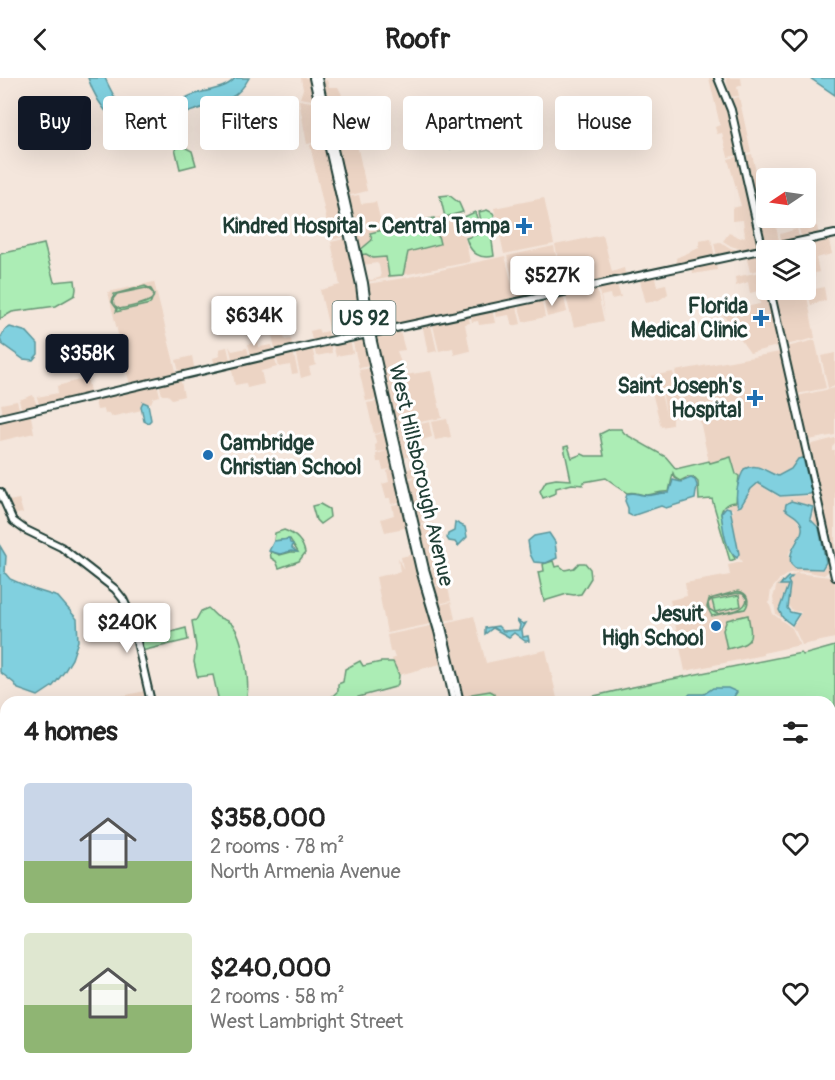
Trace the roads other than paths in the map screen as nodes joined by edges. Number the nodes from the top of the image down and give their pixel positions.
1 (718, 78) edge
2 (315, 80) edge
3 (320, 96) edge
4 (331, 150) edge
5 (334, 150) edge
6 (336, 178) junction
7 (345, 197) junction
8 (835, 234) edge
9 (351, 236) junction
10 (760, 240) edge
11 (806, 240) edge
12 (756, 250) edge
13 (362, 284) junction
14 (773, 300) edge
15 (367, 334) junction
16 (374, 367) junction
17 (384, 393) junction
18 (0, 418) edge
19 (806, 445) junction
20 (0, 492) edge
21 (412, 527) junction
22 (835, 564) edge
23 (835, 577) edge
24 (441, 644) junction
25 (452, 669) junction
26 (150, 696) edge
27 (453, 696) edge
28 (458, 696) edge

1 - 10 main road
2 - 3 main road
4 - 6 main road
5 - 7 main road
6 - 7 main road
6 - 9 main road
7 - 9 main road
8 - 11 main road
9 - 13 main road
12 - 15 main road
13 - 15 main road, West Hillsborough Avenue / US 92
13 - 15 main road, West Hillsborough Avenue / US 92
14 - 19 main road
15 - 16 main road, West Hillsborough Avenue / US 92
15 - 17 main road, West Hillsborough Avenue / US 92
15 - 18 main road
16 - 17 main road
16 - 21 main road, West Hillsborough Avenue / US 92
17 - 21 main road, West Hillsborough Avenue / US 92
19 - 22 main road
19 - 23 main road
20 - 26 main road
21 - 24 main road, West Hillsborough Avenue / US 92
21 - 25 main road, West Hillsborough Avenue / US 92
24 - 25 main road
24 - 27 main road, West Hillsborough Avenue / US 92
25 - 28 main road, West Hillsborough Avenue / US 92

